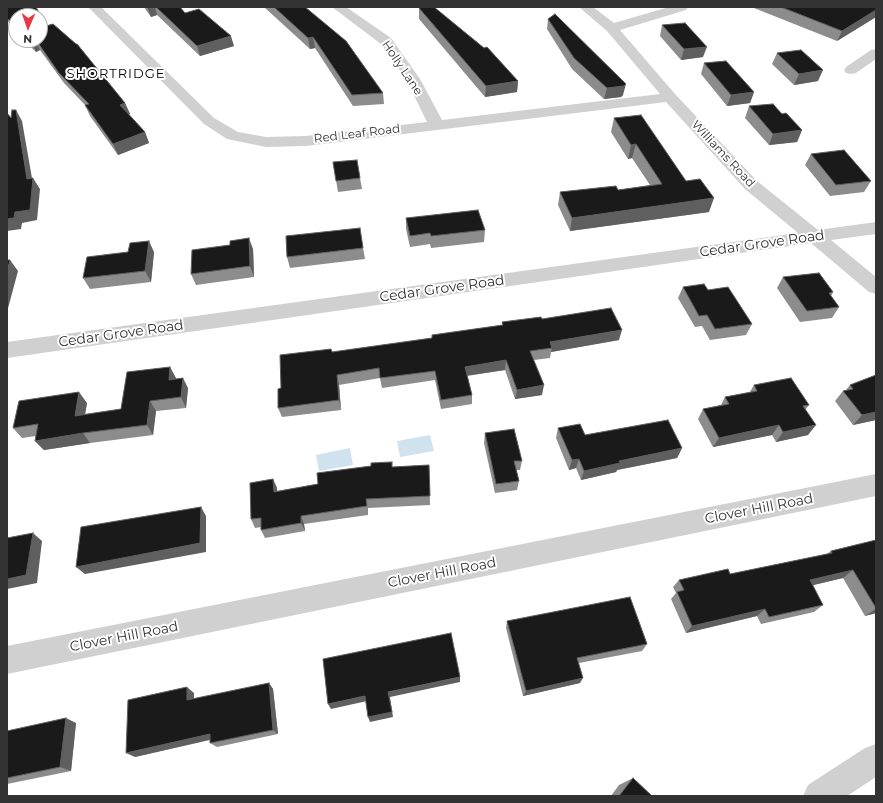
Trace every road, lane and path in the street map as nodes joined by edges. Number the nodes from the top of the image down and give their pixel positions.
1 (94, 7) edge
2 (338, 7) edge
3 (585, 7) edge
4 (682, 7) edge
5 (612, 28) junction
6 (876, 53) edge
7 (851, 70) dead end
8 (670, 97) junction
9 (436, 124) junction
10 (876, 228) edge
11 (813, 237) junction
12 (876, 287) edge
13 (7, 350) edge
14 (876, 485) edge
15 (7, 660) edge
16 (876, 759) edge
17 (819, 796) edge

1 - 9 street, Red Leaf Road
2 - 9 street, Holly Lane
3 - 5 street, Williams Road
4 - 5 street
5 - 8 street, Williams Road
6 - 7 street
8 - 9 street, Red Leaf Road
8 - 11 street, Williams Road
10 - 11 street, Cedar Grove Road
11 - 12 street, Williams Road
11 - 13 street, Cedar Grove Road
14 - 15 street, Clover Hill Road
16 - 17 street

